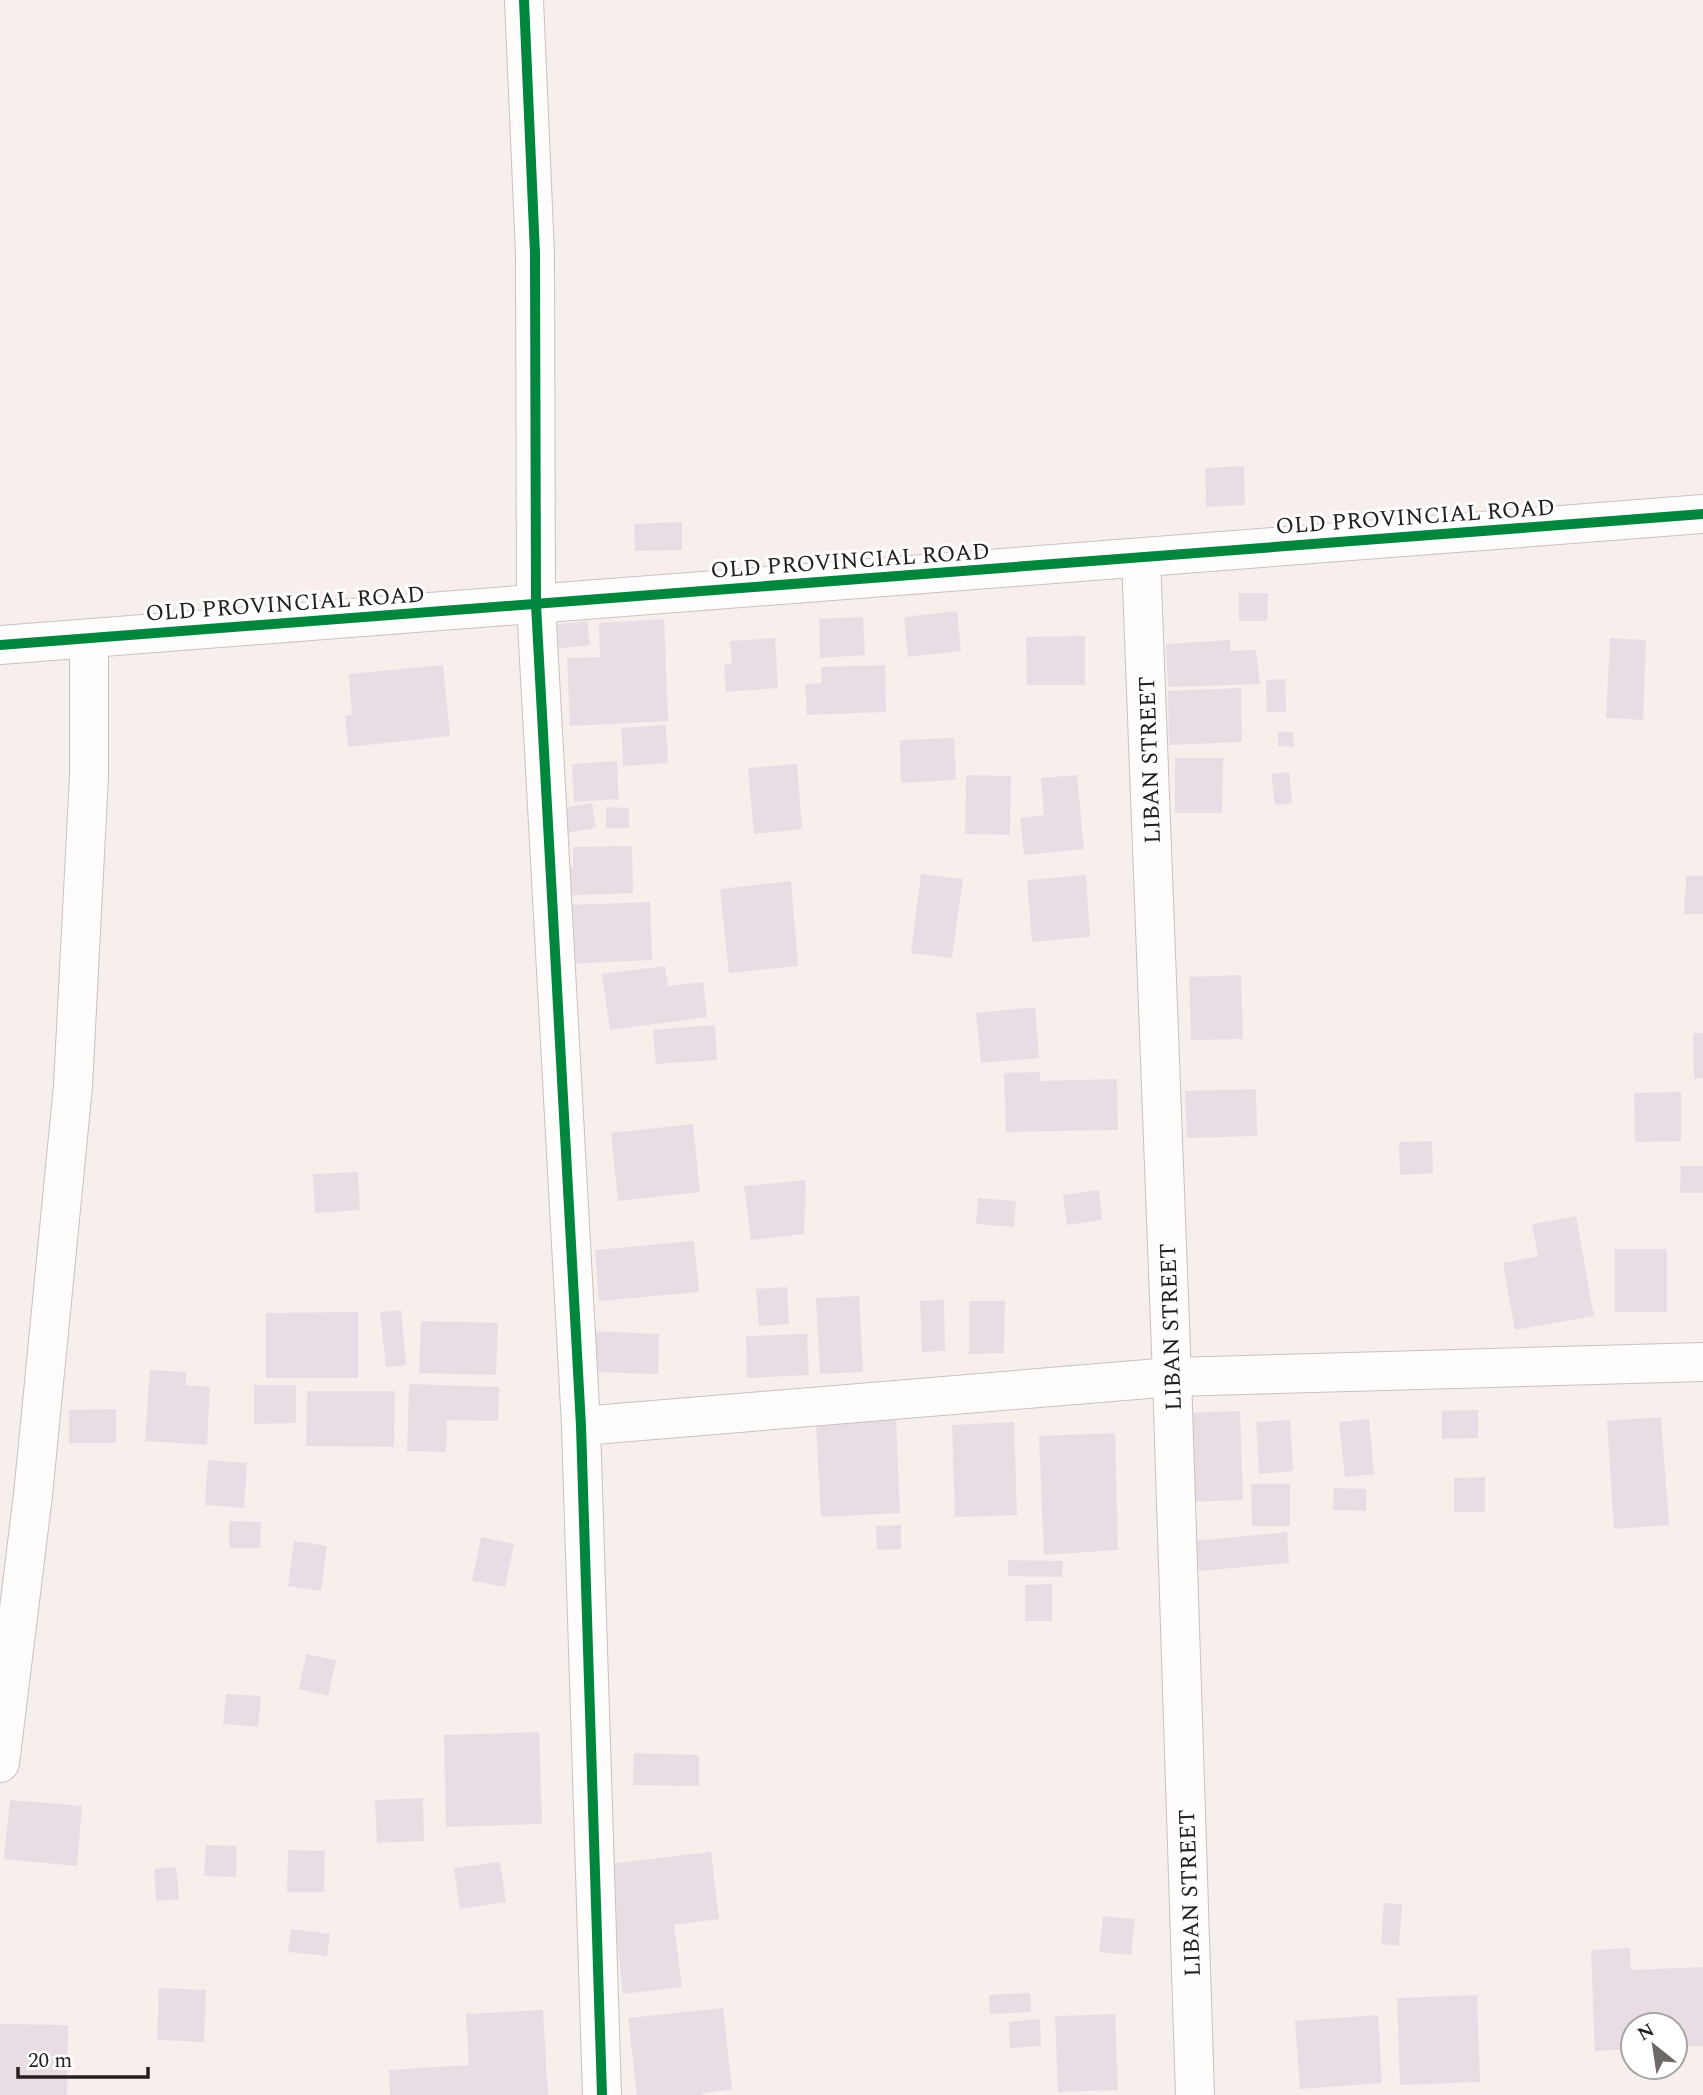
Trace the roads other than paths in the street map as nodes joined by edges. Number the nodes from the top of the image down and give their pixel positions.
1 (524, 0) edge
2 (1703, 514) edge
3 (1141, 558) junction
4 (536, 605) junction
5 (89, 639) junction
6 (0, 645) edge
7 (1703, 1362) edge
8 (1172, 1377) junction
9 (581, 1426) junction
10 (0, 1763) edge
11 (602, 2095) edge
12 (1195, 2095) edge

1 - 4 street
2 - 3 street, OLD PROVINCIAL ROAD
3 - 4 street, OLD PROVINCIAL ROAD
3 - 8 street, LIBAN STREET
4 - 5 street, OLD PROVINCIAL ROAD
4 - 9 street
5 - 6 street, OLD PROVINCIAL ROAD
5 - 10 street
7 - 8 street
8 - 9 street
8 - 12 street, LIBAN STREET
9 - 11 street

